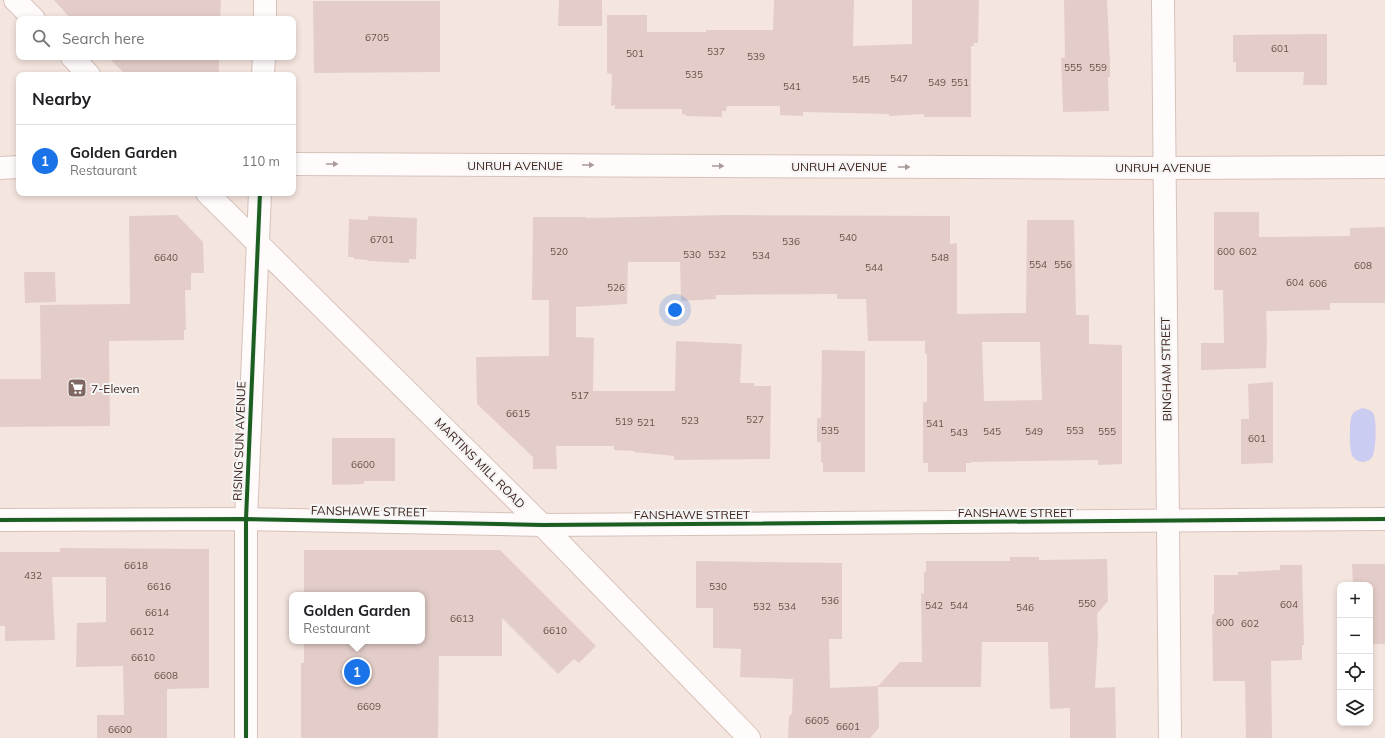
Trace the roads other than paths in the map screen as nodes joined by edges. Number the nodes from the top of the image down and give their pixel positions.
1 (15, 0) edge
2 (266, 0) edge
3 (1163, 0) edge
4 (31, 16) edge
5 (265, 16) edge
6 (75, 60) edge
7 (264, 60) edge
8 (86, 72) edge
9 (263, 72) edge
10 (296, 164) edge
11 (16, 167) edge
12 (1385, 167) edge
13 (0, 168) edge
14 (1164, 168) junction
15 (210, 196) edge
16 (260, 196) edge
17 (258, 244) junction
18 (246, 519) junction
19 (1385, 519) edge
20 (0, 520) edge
21 (1167, 521) junction
22 (542, 525) junction
23 (246, 738) edge
24 (749, 738) edge
25 (1170, 738) edge

1 - 4 street
2 - 5 street
3 - 14 street, BINGHAM STREET
6 - 8 street
7 - 9 street
10 -> 14 street, UNRUH AVENUE
11 - 13 street
12 - 14 street, UNRUH AVENUE
14 - 21 street, BINGHAM STREET
15 - 17 street, MARTINS MILL ROAD
16 - 17 street, RISING SUN AVENUE
17 - 18 street, RISING SUN AVENUE
17 - 22 street, MARTINS MILL ROAD
18 - 20 street, FANSHAWE STREET
18 - 22 street, FANSHAWE STREET
18 - 23 street, RISING SUN AVENUE
19 - 21 street, FANSHAWE STREET
21 - 22 street, FANSHAWE STREET
21 - 25 street, BINGHAM STREET
22 - 24 street, MARTINS MILL ROAD

